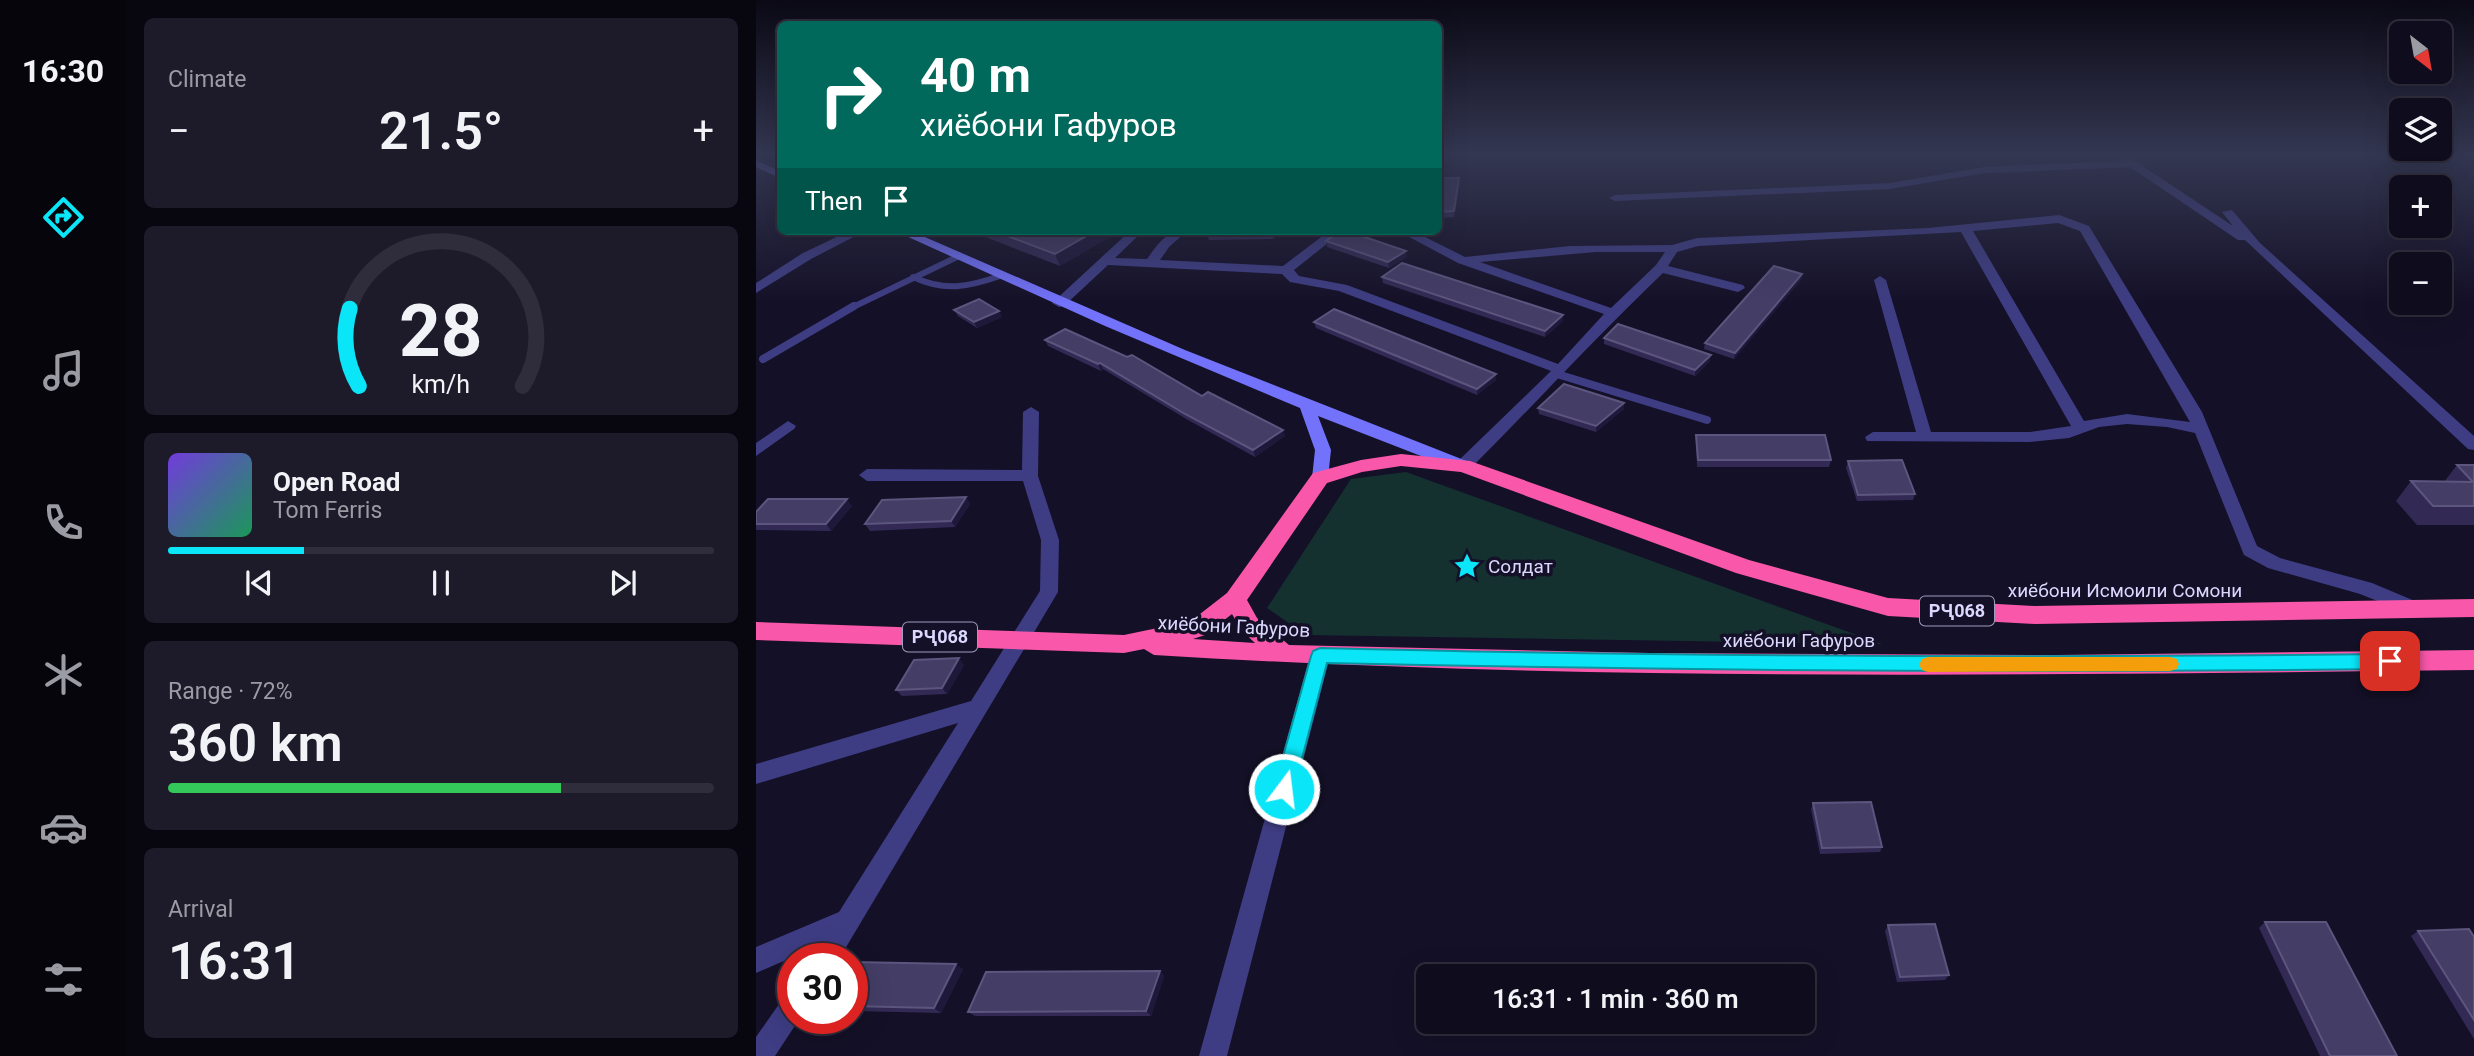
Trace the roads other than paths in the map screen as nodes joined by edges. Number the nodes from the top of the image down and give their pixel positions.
1 (2193, 204) edge
2 (2228, 212) dead end
3 (1965, 228) junction
4 (851, 235) edge
5 (910, 235) edge
6 (1132, 235) edge
7 (1176, 235) edge
8 (1332, 235) edge
9 (1412, 235) edge
10 (2256, 246) junction
11 (1673, 249) junction
12 (957, 257) junction
13 (1462, 260) junction
14 (1103, 261) junction
15 (1151, 263) junction
16 (1660, 268) junction
17 (1286, 270) junction
18 (1000, 276) junction
19 (913, 278) junction
20 (1880, 280) dead end
21 (1738, 288) dead end
22 (756, 289) edge
23 (1059, 303) junction
24 (1613, 313) junction
25 (763, 359) dead end
26 (1559, 372) junction
27 (1307, 407) junction
28 (1031, 412) dead end
29 (1707, 420) dead end
30 (788, 426) dead end
31 (2080, 428) junction
32 (2200, 429) junction
33 (1873, 437) dead end
34 (1925, 437) junction
35 (2474, 445) edge
36 (756, 451) edge
37 (1463, 466) junction
38 (867, 475) dead end
39 (1030, 476) junction
40 (1320, 478) junction
41 (1235, 599) junction
42 (2474, 608) edge
43 (2415, 609) junction
44 (756, 631) edge
45 (1020, 639) junction
46 (1124, 644) junction
47 (1280, 651) junction
48 (1320, 656) junction
49 (2474, 660) edge
50 (978, 708) junction
51 (756, 774) edge
52 (851, 920) junction
53 (836, 943) edge
54 (756, 960) edge
55 (777, 1030) edge
56 (760, 1056) edge
57 (1213, 1056) edge

1 - 10 street
2 - 10 street
3 - 11 street
3 - 31 street
3 - 32 street
4 - 22 street
5 - 12 street
6 - 14 street
7 - 15 street
8 - 17 street
9 - 13 street
10 - 35 street
11 - 13 street
11 - 16 street
12 - 18 street
12 - 19 lane
13 - 24 street
14 - 15 street
14 - 23 street
15 - 17 street
16 - 21 street
16 - 24 street
17 - 26 street
18 - 19 lane
18 - 23 street
19 - 25 lane
20 - 34 street
23 - 27 street
24 - 26 street
26 - 29 lane
26 - 37 street
27 - 37 street
27 - 40 street
28 - 39 street
30 - 36 street
31 - 32 street
31 - 34 street
32 - 43 street
33 - 34 street
37 - 40 highway, РҶ068
37 - 43 highway, хиёбони Исмоили Сомони / РҶ068
38 - 39 street
39 - 45 street
40 - 41 highway, РҶ068
41 - 46 highway, РҶ068
41 - 47 highway
42 - 43 highway, хиёбони Исмоили Сомони / РҶ068
44 - 45 highway, РҶ068
45 - 46 highway, РҶ068
45 - 50 street
46 - 47 highway, хиёбони Гафуров / РҶ068
47 - 48 highway, хиёбони Гафуров / РҶ068
48 - 49 highway, хиёбони Гафуров / РҶ068
48 - 57 street
50 - 51 street
50 - 52 street
52 - 53 street
52 - 54 street
55 - 56 street

